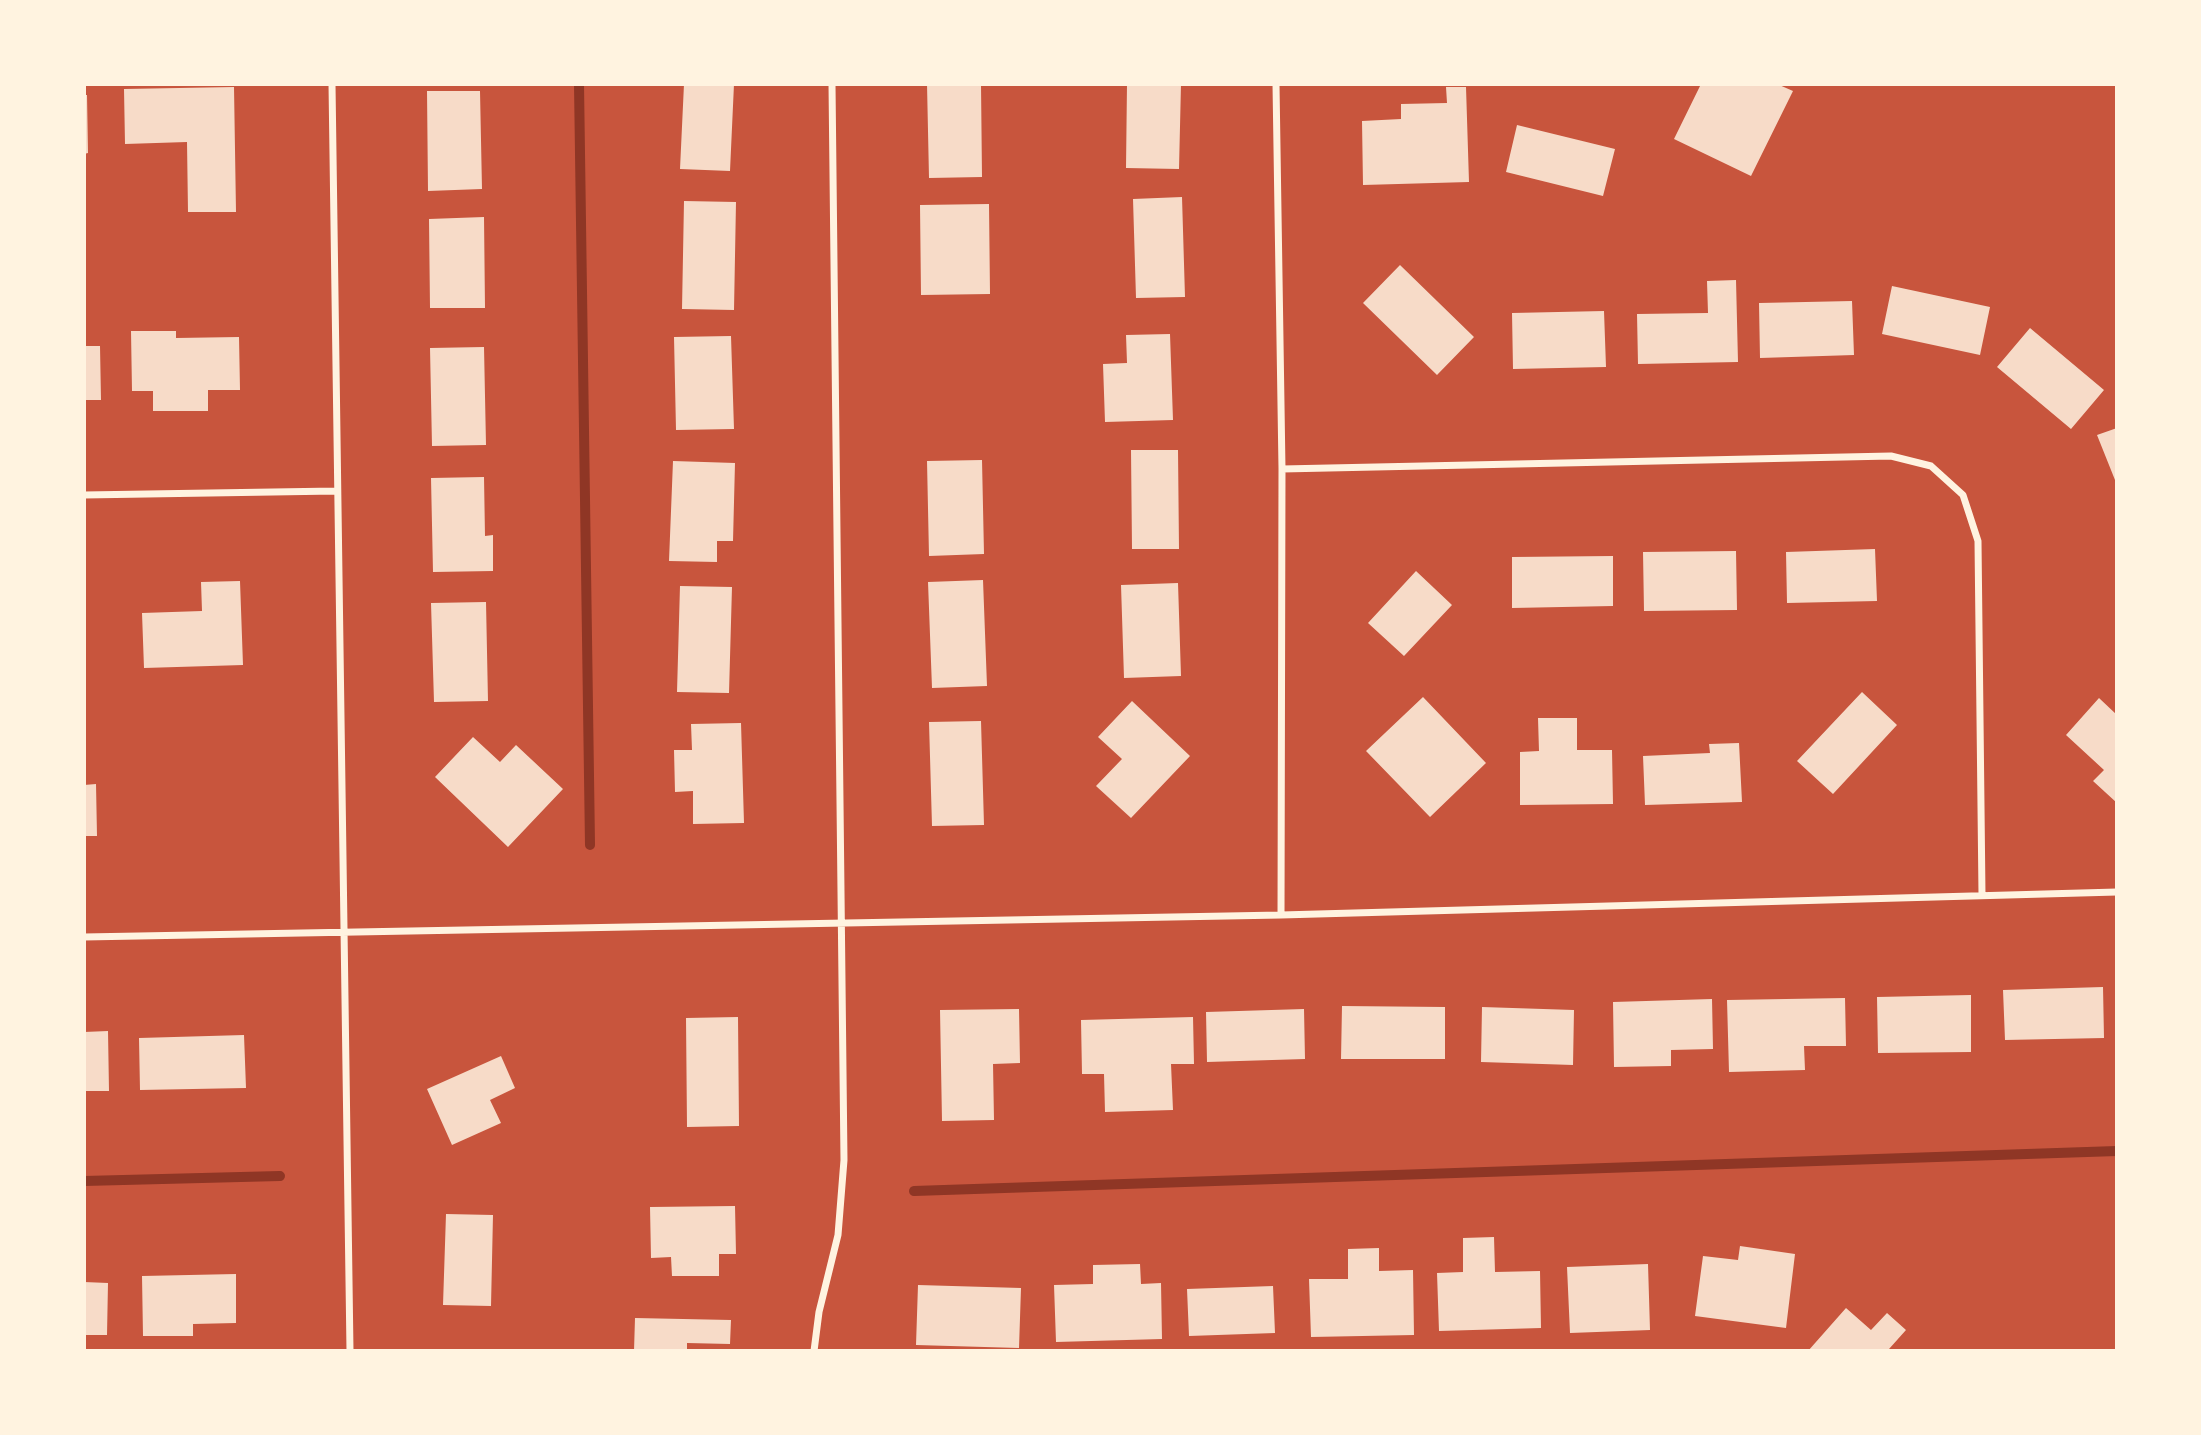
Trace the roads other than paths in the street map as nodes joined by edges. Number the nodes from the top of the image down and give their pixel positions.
1 (332, 84) edge
2 (832, 84) edge
3 (1276, 84) edge
4 (1282, 469) junction
5 (336, 491) junction
6 (84, 495) edge
7 (2117, 892) edge
8 (1982, 895) junction
9 (1281, 915) junction
10 (840, 924) junction
11 (344, 933) junction
12 (84, 937) edge
13 (350, 1351) edge
14 (814, 1351) edge

1 - 5 street
2 - 10 street
3 - 4 street
4 - 8 street
4 - 9 street
5 - 6 street
5 - 11 street
7 - 8 street
8 - 9 street
9 - 10 street
10 - 11 street
10 - 14 street
11 - 12 street
11 - 13 street

